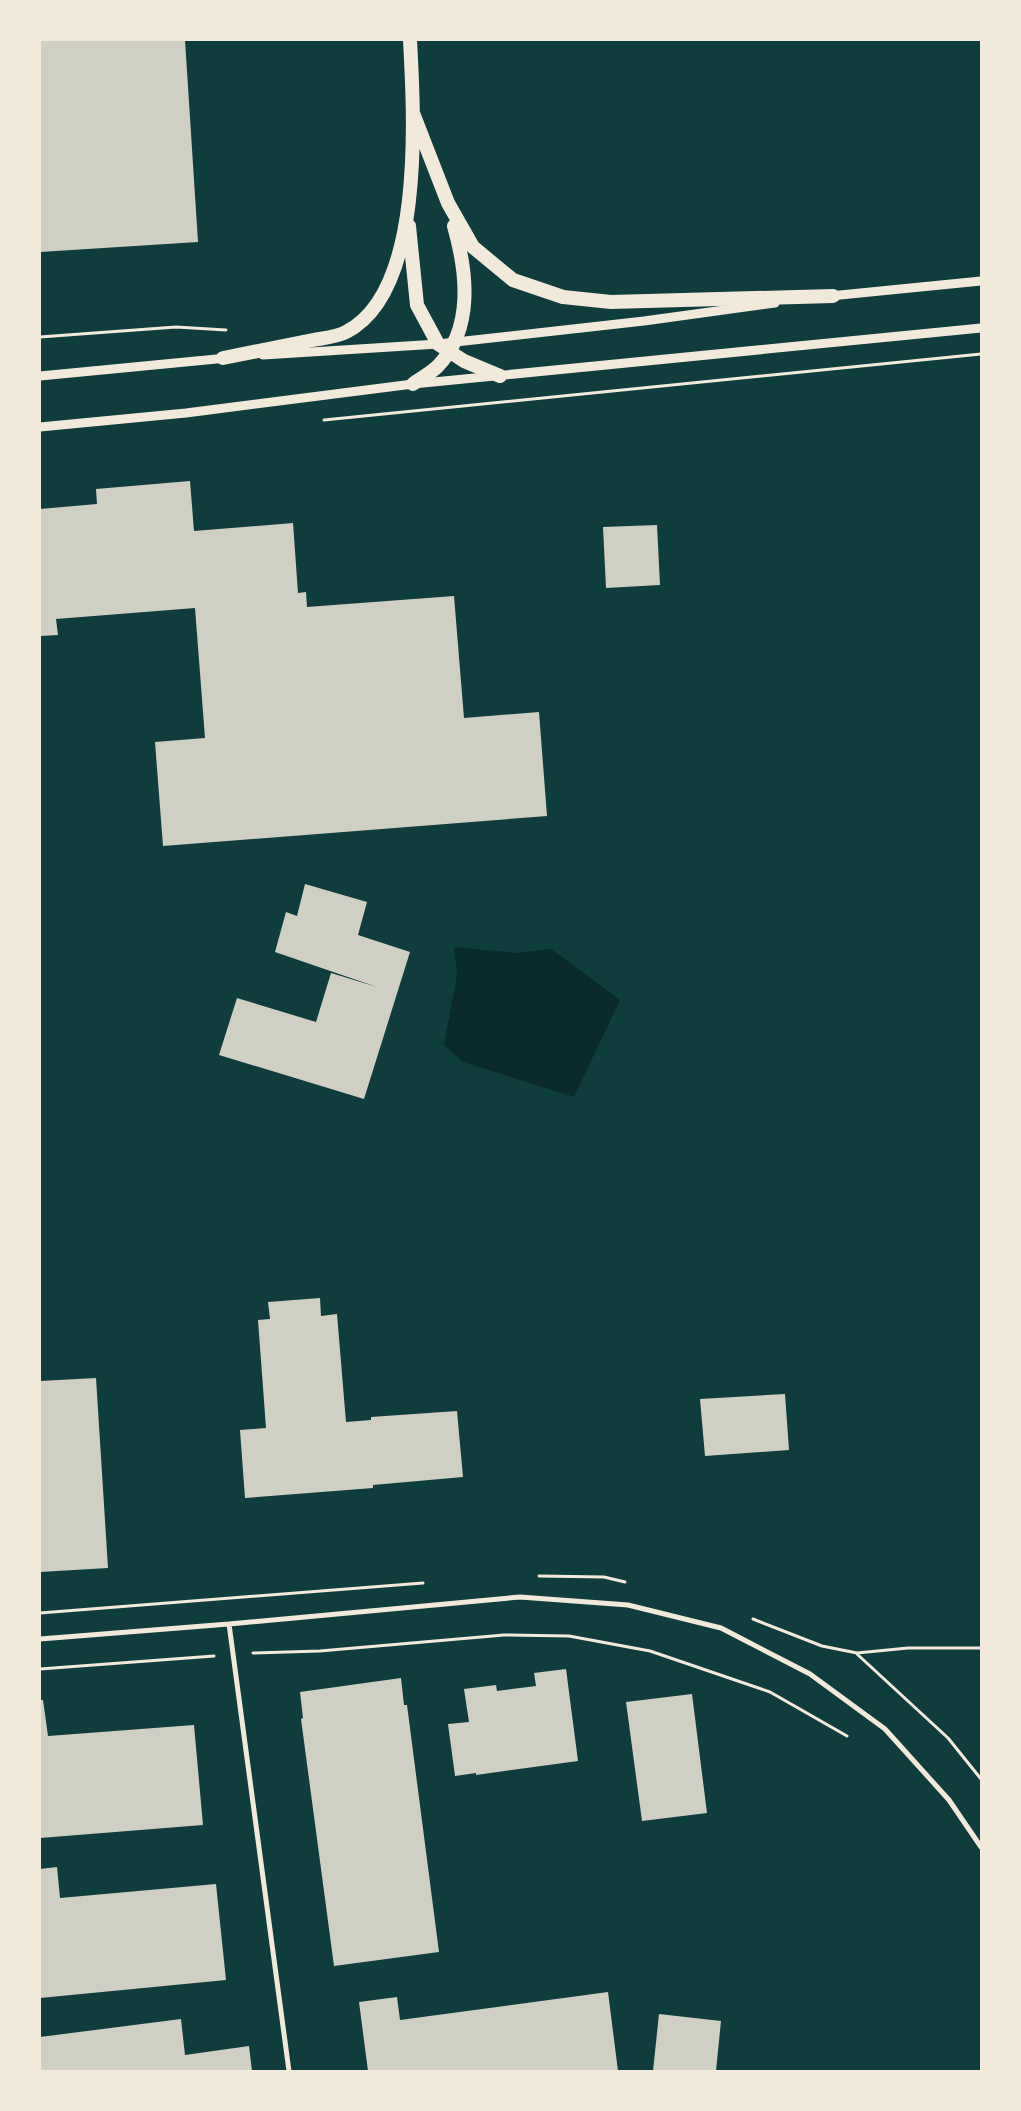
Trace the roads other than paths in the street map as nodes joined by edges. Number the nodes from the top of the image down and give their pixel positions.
1 (410, 40) edge
2 (413, 112) junction
3 (448, 204) junction
4 (408, 210) junction
5 (981, 281) edge
6 (832, 296) junction
7 (981, 328) edge
8 (447, 346) junction
9 (223, 358) junction
10 (40, 376) edge
11 (500, 376) junction
12 (413, 384) junction
13 (40, 427) edge
14 (229, 1624) junction
15 (40, 1639) edge
16 (981, 1847) edge
17 (289, 2071) edge

1 - 2 highway
2 - 3 highway
2 - 4 highway
3 - 6 highway
3 - 8 highway
4 - 8 highway
4 - 9 highway
5 - 6 street
6 - 8 street
7 - 11 street
8 - 9 street
8 - 11 highway
8 - 12 highway
9 - 10 street
11 - 12 street
12 - 13 street
14 - 15 street
14 - 16 street
14 - 17 street

